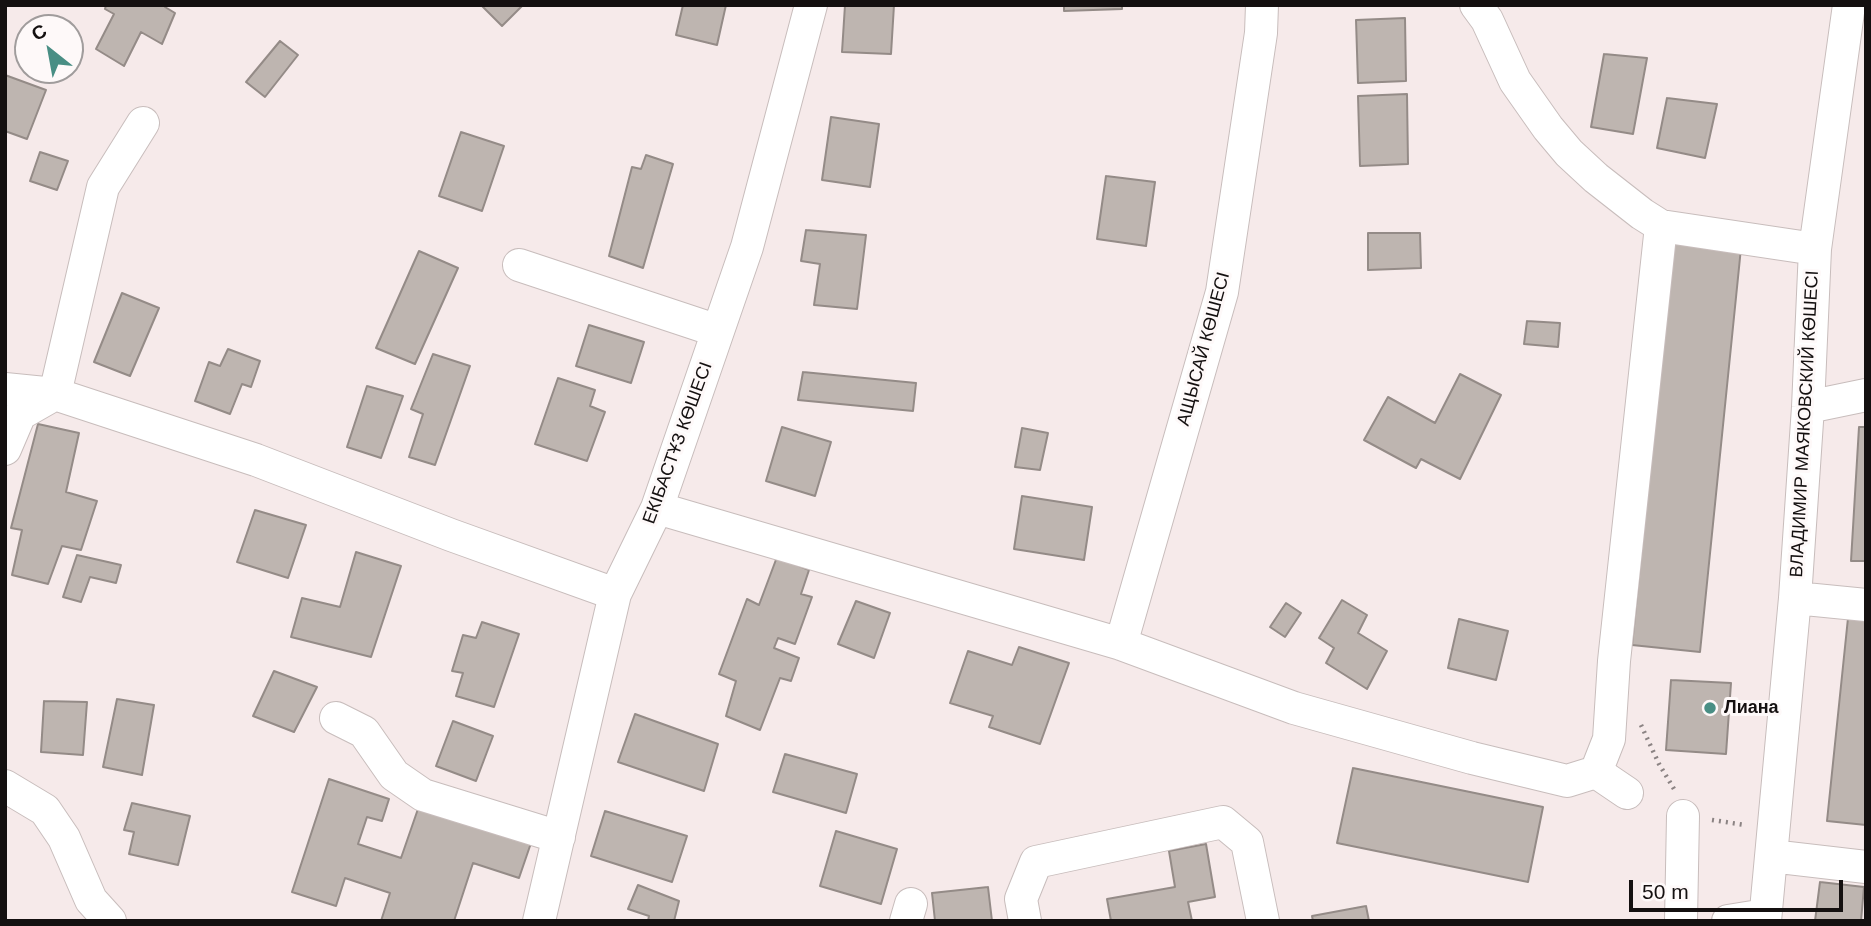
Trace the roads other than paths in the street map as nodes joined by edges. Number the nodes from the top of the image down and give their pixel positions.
1 (811, 5) edge
2 (1262, 5) edge
3 (1476, 5) edge
4 (1849, 5) edge
5 (143, 123) dead end
6 (1661, 226) junction
7 (1815, 250) junction
8 (519, 265) dead end
9 (718, 331) junction
10 (5, 388) edge
11 (55, 394) junction
12 (1866, 395) edge
13 (1808, 407) junction
14 (5, 449) edge
15 (657, 508) junction
16 (615, 594) junction
17 (1795, 598) junction
18 (1866, 605) edge
19 (1121, 644) junction
20 (336, 719) dead end
21 (1596, 772) junction
22 (5, 786) edge
23 (1627, 793) dead end
24 (1683, 816) road end
25 (559, 837) junction
26 (1771, 856) junction
27 (1866, 867) edge
28 (1765, 918) edge
29 (110, 921) edge
30 (539, 921) edge
31 (1025, 921) edge
32 (1263, 921) edge
33 (1681, 921) edge
34 (1728, 921) edge

1 - 9 street, ЕКІБАСТҰЗ КӨШЕСІ
2 - 19 street, АЩЫСАЙ КӨШЕСІ
3 - 6 street, ВЛАДИМИР МАЯКОВСКИЙ КӨШЕСІ
4 - 7 street
5 - 11 street
6 - 7 street, ВЛАДИМИР МАЯКОВСКИЙ КӨШЕСІ
6 - 21 street
7 - 13 street, ВЛАДИМИР МАЯКОВСКИЙ КӨШЕСІ
8 - 9 street
9 - 15 street, ЕКІБАСТҰЗ КӨШЕСІ
10 - 11 street
11 - 14 street
11 - 16 street
12 - 13 street
13 - 17 street, ВЛАДИМИР МАЯКОВСКИЙ КӨШЕСІ
15 - 16 street, ЕКІБАСТҰЗ КӨШЕСІ
15 - 19 street
16 - 25 street, ЕКІБАСТҰЗ КӨШЕСІ
17 - 18 street
17 - 26 street, ВЛАДИМИР МАЯКОВСКИЙ КӨШЕСІ
19 - 21 street
20 - 25 street
21 - 23 street
22 - 29 street
24 - 33 street
25 - 30 street, ЕКІБАСТҰЗ КӨШЕСІ
26 - 27 street
26 - 28 street, ВЛАДИМИР МАЯКОВСКИЙ КӨШЕСІ
28 - 34 street
31 - 32 street

